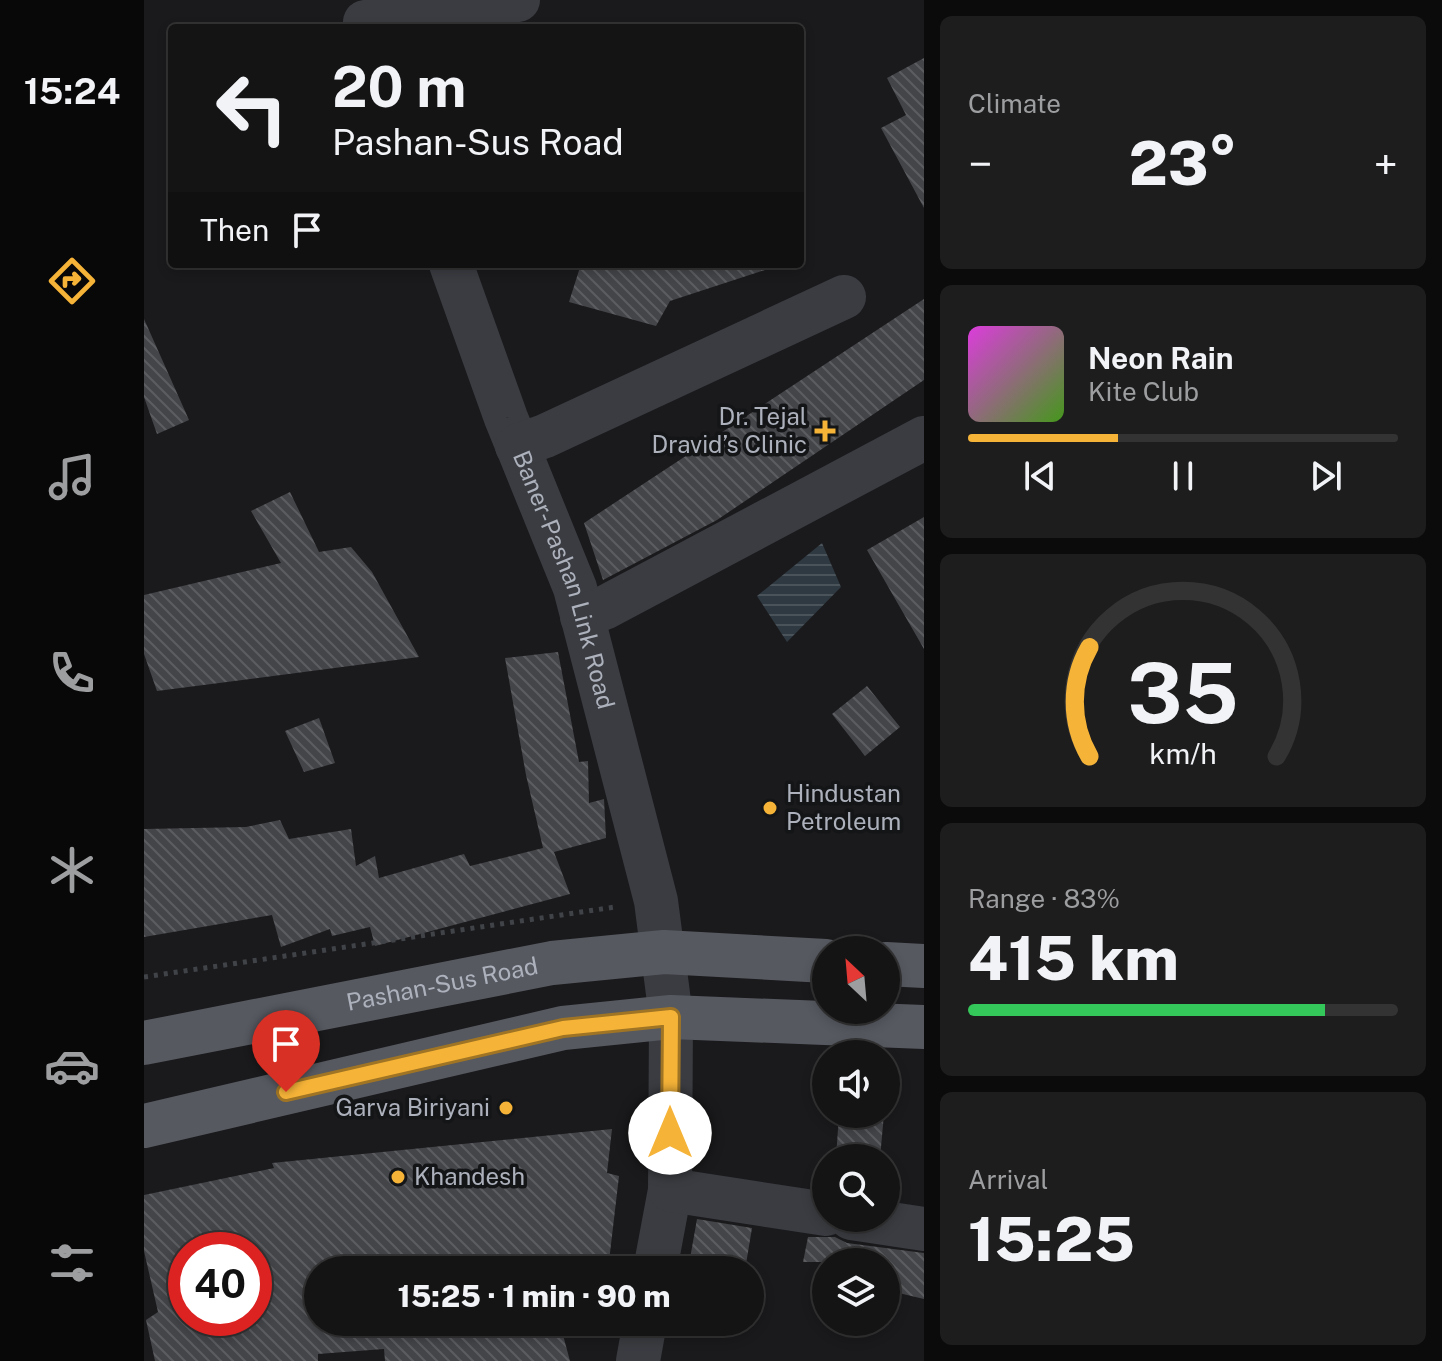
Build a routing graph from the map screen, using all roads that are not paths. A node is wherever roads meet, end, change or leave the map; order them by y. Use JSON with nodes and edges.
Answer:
{"nodes":[{"id":1,"x":518,"y":0,"type":"edge"},
{"id":2,"x":363,"y":17,"type":"edge"},
{"id":3,"x":453,"y":268,"type":"edge"},
{"id":4,"x":844,"y":297,"type":"dead end"},
{"id":5,"x":924,"y":438,"type":"edge"},
{"id":6,"x":531,"y":441,"type":"junction"},
{"id":7,"x":593,"y":612,"type":"junction"},
{"id":8,"x":664,"y":952,"type":"junction"},
{"id":9,"x":812,"y":960,"type":"edge"},
{"id":10,"x":900,"y":965,"type":"edge"},
{"id":11,"x":924,"y":966,"type":"edge"},
{"id":12,"x":671,"y":1017,"type":"junction"},
{"id":13,"x":924,"y":1027,"type":"edge"},
{"id":14,"x":144,"y":1043,"type":"edge"},
{"id":15,"x":144,"y":1126,"type":"edge"},
{"id":16,"x":670,"y":1190,"type":"junction"},
{"id":17,"x":812,"y":1212,"type":"edge"},
{"id":18,"x":900,"y":1225,"type":"edge"},
{"id":19,"x":924,"y":1229,"type":"edge"},
{"id":20,"x":658,"y":1256,"type":"edge"},
{"id":21,"x":642,"y":1336,"type":"edge"},
{"id":22,"x":638,"y":1361,"type":"edge"}],
"edges":[{"from":1,"to":2,"type":"street"},
{"from":3,"to":6,"type":"street","name":"Baner-Pashan Link Road"},
{"from":4,"to":6,"type":"street"},
{"from":5,"to":7,"type":"street"},
{"from":6,"to":7,"type":"street","name":"Baner-Pashan Link Road"},
{"from":7,"to":8,"type":"street","name":"Baner-Pashan Link Road"},
{"from":8,"to":9,"type":"main road"},
{"from":8,"to":12,"type":"street","name":"Baner-Pashan Link Road"},
{"from":8,"to":14,"type":"main road","name":"Pashan-Sus Road"},
{"from":10,"to":11,"type":"main road"},
{"from":12,"to":13,"type":"main road"},
{"from":12,"to":15,"type":"main road"},
{"from":12,"to":16,"type":"street","name":"Baner-Pashan Link Road"},
{"from":16,"to":17,"type":"street"},
{"from":16,"to":20,"type":"street","name":"Baner-Pashan Link Road"},
{"from":18,"to":19,"type":"street"},
{"from":21,"to":22,"type":"street"}]}
